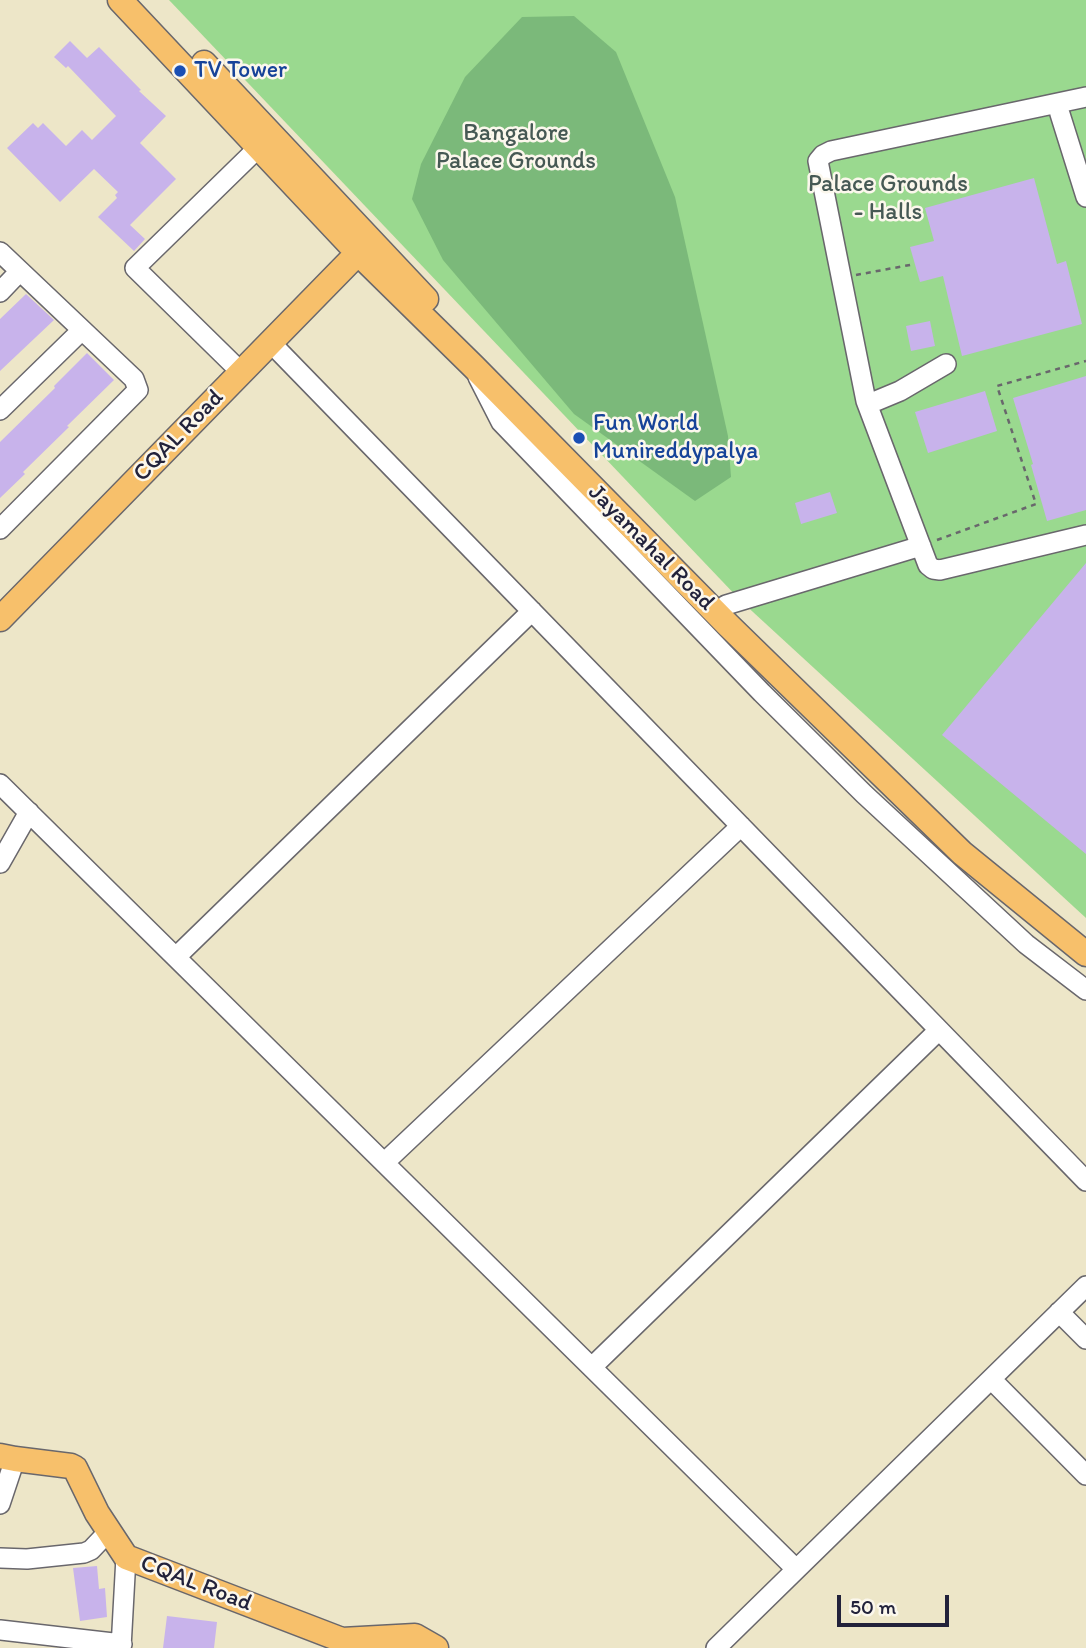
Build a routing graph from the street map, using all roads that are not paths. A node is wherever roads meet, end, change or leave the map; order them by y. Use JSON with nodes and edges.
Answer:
{"nodes":[{"id":1,"x":120,"y":0,"type":"edge"},
{"id":2,"x":142,"y":0,"type":"edge"},
{"id":3,"x":1086,"y":97,"type":"edge"},
{"id":4,"x":1086,"y":108,"type":"edge"},
{"id":5,"x":1060,"y":114,"type":"junction"},
{"id":6,"x":259,"y":148,"type":"junction"},
{"id":7,"x":1086,"y":197,"type":"edge"},
{"id":8,"x":838,"y":231,"type":"junction"},
{"id":9,"x":365,"y":247,"type":"junction"},
{"id":10,"x":0,"y":253,"type":"edge"},
{"id":11,"x":20,"y":271,"type":"junction"},
{"id":12,"x":0,"y":292,"type":"edge"},
{"id":13,"x":856,"y":323,"type":"junction"},
{"id":14,"x":82,"y":330,"type":"junction"},
{"id":15,"x":270,"y":342,"type":"junction"},
{"id":16,"x":946,"y":364,"type":"dead end"},
{"id":17,"x":241,"y":372,"type":"junction"},
{"id":18,"x":876,"y":401,"type":"junction"},
{"id":19,"x":0,"y":410,"type":"edge"},
{"id":20,"x":876,"y":426,"type":"junction"},
{"id":21,"x":0,"y":529,"type":"edge"},
{"id":22,"x":1086,"y":535,"type":"edge"},
{"id":23,"x":921,"y":546,"type":"junction"},
{"id":24,"x":684,"y":585,"type":"junction"},
{"id":25,"x":532,"y":611,"type":"junction"},
{"id":26,"x":730,"y":616,"type":"junction"},
{"id":27,"x":0,"y":619,"type":"edge"},
{"id":28,"x":0,"y":784,"type":"edge"},
{"id":29,"x":29,"y":811,"type":"junction"},
{"id":30,"x":741,"y":826,"type":"junction"},
{"id":31,"x":0,"y":863,"type":"edge"},
{"id":32,"x":1086,"y":941,"type":"edge"},
{"id":33,"x":1086,"y":954,"type":"edge"},
{"id":34,"x":176,"y":957,"type":"junction"},
{"id":35,"x":1086,"y":990,"type":"edge"},
{"id":36,"x":939,"y":1030,"type":"junction"},
{"id":37,"x":385,"y":1162,"type":"junction"},
{"id":38,"x":1086,"y":1181,"type":"edge"},
{"id":39,"x":1086,"y":1286,"type":"edge"},
{"id":40,"x":1059,"y":1312,"type":"junction"},
{"id":41,"x":1086,"y":1339,"type":"edge"},
{"id":42,"x":592,"y":1367,"type":"junction"},
{"id":43,"x":991,"y":1379,"type":"junction"},
{"id":44,"x":8,"y":1458,"type":"edge"},
{"id":45,"x":1086,"y":1475,"type":"edge"},
{"id":46,"x":0,"y":1504,"type":"edge"},
{"id":47,"x":109,"y":1531,"type":"junction"},
{"id":48,"x":126,"y":1557,"type":"junction"},
{"id":49,"x":0,"y":1558,"type":"edge"},
{"id":50,"x":796,"y":1569,"type":"junction"},
{"id":51,"x":0,"y":1630,"type":"edge"},
{"id":52,"x":121,"y":1646,"type":"edge"},
{"id":53,"x":436,"y":1648,"type":"edge"},
{"id":54,"x":716,"y":1648,"type":"edge"}],
"edges":[{"from":1,"to":6,"type":"main road","name":"Jayamahal Road"},
{"from":2,"to":9,"type":"main road","name":"Jayamahal Road"},
{"from":3,"to":8,"type":"street"},
{"from":4,"to":5,"type":"street"},
{"from":5,"to":7,"type":"street"},
{"from":5,"to":8,"type":"street"},
{"from":6,"to":9,"type":"main road","name":"Jayamahal Road"},
{"from":6,"to":17,"type":"street"},
{"from":8,"to":13,"type":"street"},
{"from":8,"to":13,"type":"street"},
{"from":9,"to":15,"type":"main road","name":"CQAL Road"},
{"from":9,"to":24,"type":"main road","name":"Jayamahal Road"},
{"from":9,"to":24,"type":"main road","name":"Jayamahal Road"},
{"from":10,"to":11,"type":"street"},
{"from":11,"to":12,"type":"street"},
{"from":11,"to":14,"type":"street"},
{"from":13,"to":18,"type":"street"},
{"from":13,"to":20,"type":"street"},
{"from":14,"to":19,"type":"street"},
{"from":14,"to":21,"type":"street"},
{"from":15,"to":17,"type":"main road","name":"CQAL Road"},
{"from":15,"to":25,"type":"street"},
{"from":16,"to":18,"type":"street"},
{"from":17,"to":27,"type":"main road","name":"CQAL Road"},
{"from":18,"to":20,"type":"street"},
{"from":20,"to":23,"type":"street"},
{"from":22,"to":23,"type":"street"},
{"from":23,"to":26,"type":"street"},
{"from":24,"to":26,"type":"main road","name":"Jayamahal Road"},
{"from":24,"to":35,"type":"street"},
{"from":25,"to":30,"type":"street"},
{"from":25,"to":34,"type":"street"},
{"from":26,"to":32,"type":"main road","name":"Jayamahal Road"},
{"from":26,"to":33,"type":"main road","name":"Jayamahal Road"},
{"from":28,"to":29,"type":"street"},
{"from":29,"to":31,"type":"street"},
{"from":29,"to":34,"type":"street"},
{"from":30,"to":36,"type":"street"},
{"from":30,"to":37,"type":"street"},
{"from":34,"to":37,"type":"street"},
{"from":36,"to":38,"type":"street"},
{"from":36,"to":42,"type":"street"},
{"from":37,"to":42,"type":"street"},
{"from":39,"to":40,"type":"street"},
{"from":40,"to":41,"type":"street"},
{"from":40,"to":43,"type":"street"},
{"from":42,"to":50,"type":"street"},
{"from":43,"to":45,"type":"street"},
{"from":43,"to":50,"type":"street"},
{"from":44,"to":46,"type":"street"},
{"from":44,"to":47,"type":"main road","name":"CQAL Road"},
{"from":47,"to":48,"type":"main road","name":"CQAL Road"},
{"from":47,"to":49,"type":"street"},
{"from":48,"to":52,"type":"street"},
{"from":48,"to":53,"type":"main road","name":"CQAL Road"},
{"from":50,"to":54,"type":"street"},
{"from":51,"to":52,"type":"street"}]}
